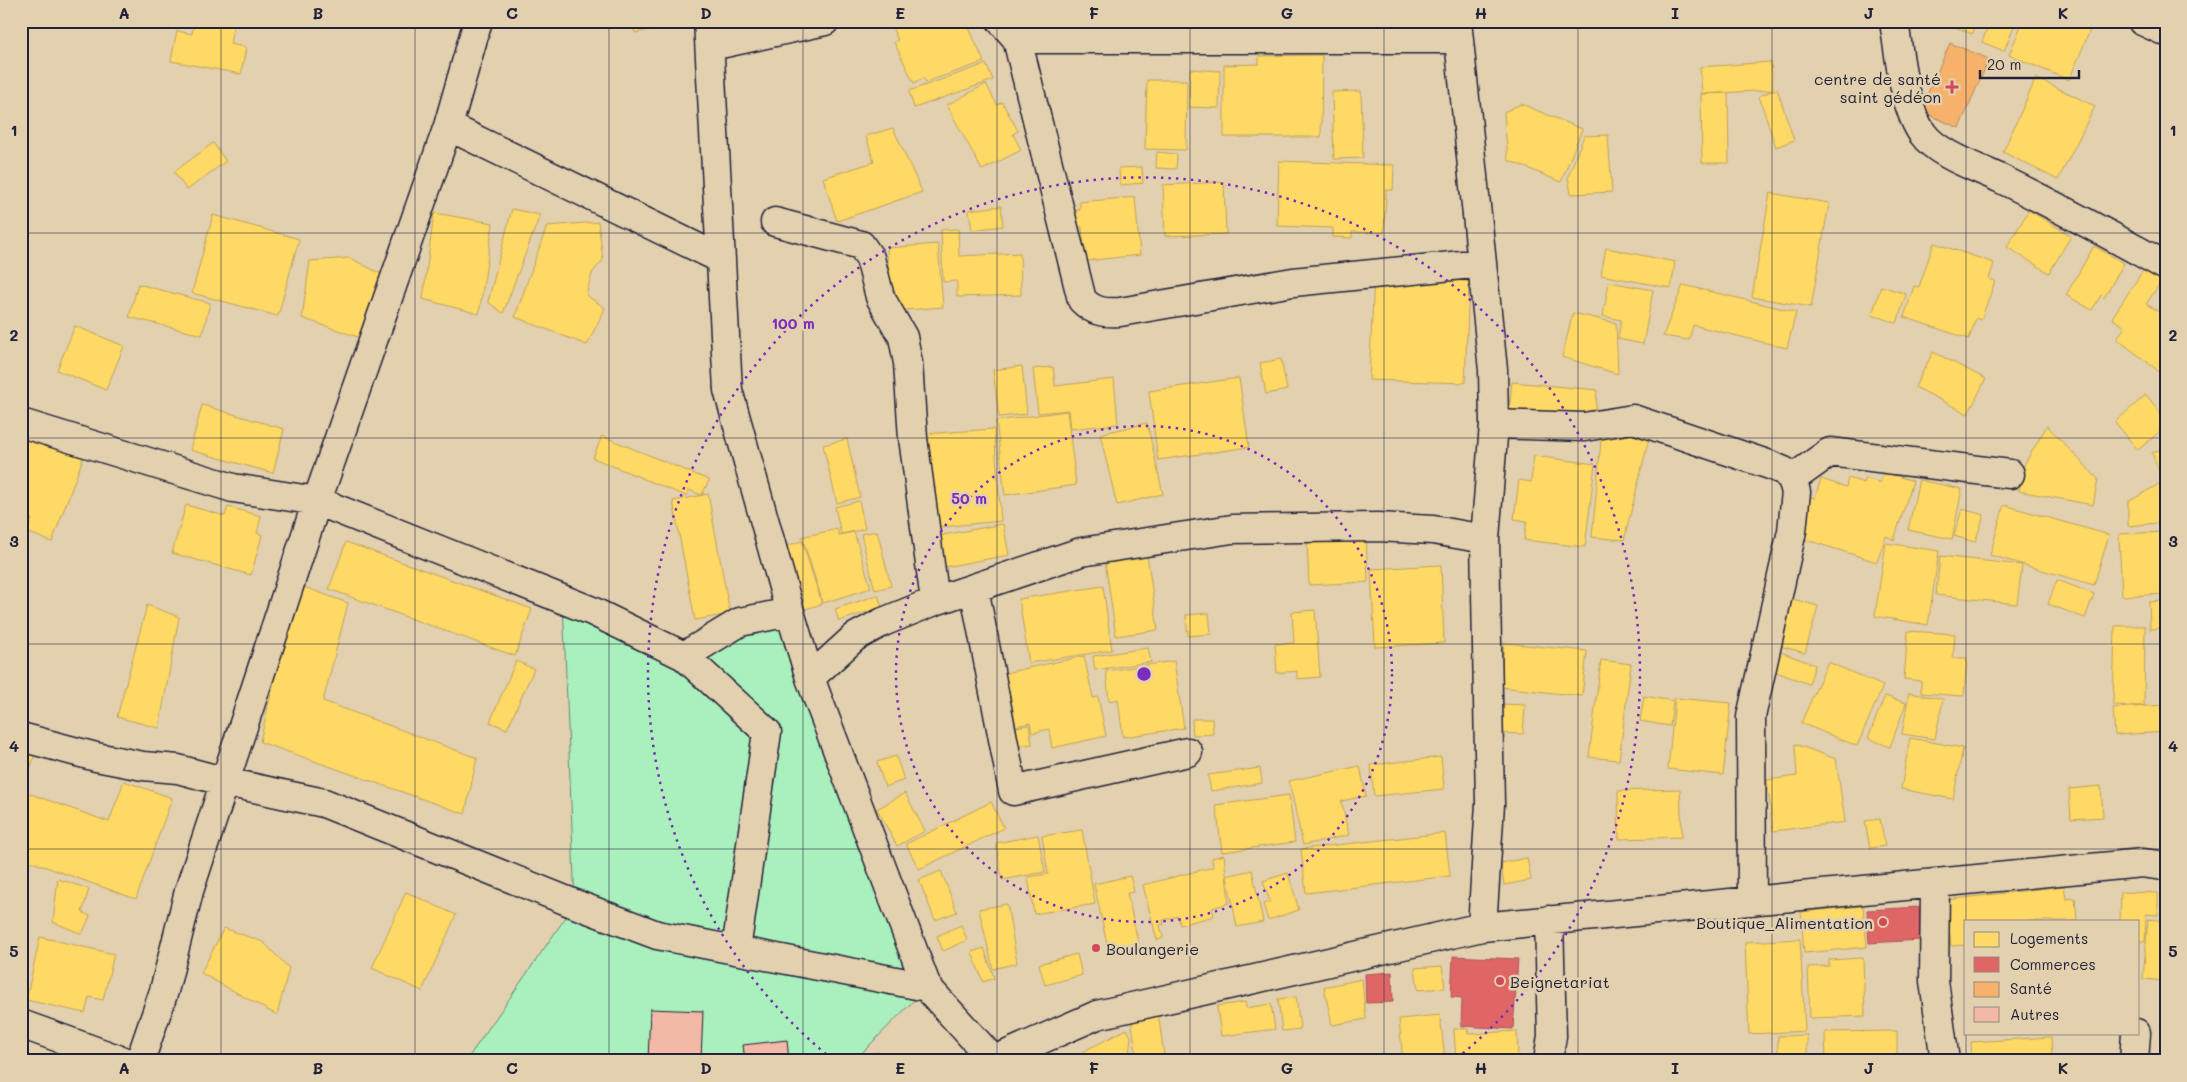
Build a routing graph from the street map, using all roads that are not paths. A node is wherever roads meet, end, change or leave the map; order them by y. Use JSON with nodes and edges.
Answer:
{"nodes":[{"id":1,"x":478,"y":21,"type":"edge"},
{"id":2,"x":825,"y":21,"type":"edge"},
{"id":3,"x":1894,"y":21,"type":"edge"},
{"id":4,"x":2142,"y":21,"type":"edge"},
{"id":5,"x":1009,"y":30,"type":"edge"},
{"id":6,"x":1458,"y":30,"type":"edge"},
{"id":7,"x":2166,"y":32,"type":"edge"},
{"id":8,"x":709,"y":34,"type":"edge"},
{"id":9,"x":448,"y":126,"type":"junction"},
{"id":10,"x":775,"y":222,"type":"dead end"},
{"id":11,"x":721,"y":259,"type":"junction"},
{"id":12,"x":1482,"y":263,"type":"junction"},
{"id":13,"x":2166,"y":266,"type":"edge"},
{"id":14,"x":21,"y":423,"type":"edge"},
{"id":15,"x":1494,"y":424,"type":"junction"},
{"id":16,"x":2010,"y":474,"type":"dead end"},
{"id":17,"x":1792,"y":479,"type":"junction"},
{"id":18,"x":316,"y":501,"type":"junction"},
{"id":19,"x":1485,"y":539,"type":"junction"},
{"id":20,"x":974,"y":588,"type":"junction"},
{"id":21,"x":934,"y":601,"type":"junction"},
{"id":22,"x":790,"y":612,"type":"junction"},
{"id":23,"x":684,"y":656,"type":"junction"},
{"id":24,"x":810,"y":678,"type":"junction"},
{"id":25,"x":21,"y":737,"type":"edge"},
{"id":26,"x":1188,"y":752,"type":"dead end"},
{"id":27,"x":226,"y":782,"type":"junction"},
{"id":28,"x":2166,"y":866,"type":"edge"},
{"id":29,"x":1935,"y":883,"type":"junction"},
{"id":30,"x":1752,"y":901,"type":"junction"},
{"id":31,"x":1549,"y":920,"type":"junction"},
{"id":32,"x":1482,"y":927,"type":"junction"},
{"id":33,"x":736,"y":950,"type":"junction"},
{"id":34,"x":927,"y":987,"type":"junction"},
{"id":35,"x":21,"y":1024,"type":"edge"},
{"id":36,"x":2136,"y":1034,"type":"edge"},
{"id":37,"x":993,"y":1060,"type":"edge"},
{"id":38,"x":123,"y":1061,"type":"edge"},
{"id":39,"x":140,"y":1061,"type":"edge"},
{"id":40,"x":1548,"y":1061,"type":"edge"},
{"id":41,"x":1945,"y":1061,"type":"edge"},
{"id":42,"x":2134,"y":1061,"type":"edge"}],
"edges":[{"from":1,"to":9,"type":"street"},
{"from":2,"to":8,"type":"street"},
{"from":3,"to":13,"type":"street"},
{"from":4,"to":7,"type":"street"},
{"from":5,"to":6,"type":"street"},
{"from":5,"to":12,"type":"street"},
{"from":6,"to":12,"type":"street"},
{"from":8,"to":11,"type":"street"},
{"from":9,"to":11,"type":"street"},
{"from":9,"to":18,"type":"street"},
{"from":10,"to":21,"type":"street"},
{"from":11,"to":22,"type":"street"},
{"from":12,"to":15,"type":"street"},
{"from":14,"to":18,"type":"street"},
{"from":15,"to":17,"type":"street"},
{"from":15,"to":19,"type":"street"},
{"from":16,"to":17,"type":"street"},
{"from":17,"to":30,"type":"street"},
{"from":18,"to":23,"type":"street"},
{"from":18,"to":27,"type":"street"},
{"from":19,"to":20,"type":"street"},
{"from":19,"to":32,"type":"street"},
{"from":20,"to":21,"type":"street"},
{"from":20,"to":26,"type":"street"},
{"from":21,"to":24,"type":"street"},
{"from":22,"to":23,"type":"street"},
{"from":22,"to":24,"type":"street"},
{"from":23,"to":33,"type":"street"},
{"from":24,"to":34,"type":"street"},
{"from":25,"to":27,"type":"street"},
{"from":27,"to":33,"type":"street"},
{"from":27,"to":39,"type":"street"},
{"from":28,"to":29,"type":"street"},
{"from":29,"to":30,"type":"street"},
{"from":29,"to":41,"type":"street"},
{"from":30,"to":31,"type":"street"},
{"from":31,"to":32,"type":"street"},
{"from":31,"to":40,"type":"street"},
{"from":32,"to":37,"type":"street"},
{"from":33,"to":34,"type":"street"},
{"from":34,"to":37,"type":"street"},
{"from":35,"to":38,"type":"street"},
{"from":36,"to":42,"type":"street"}]}
